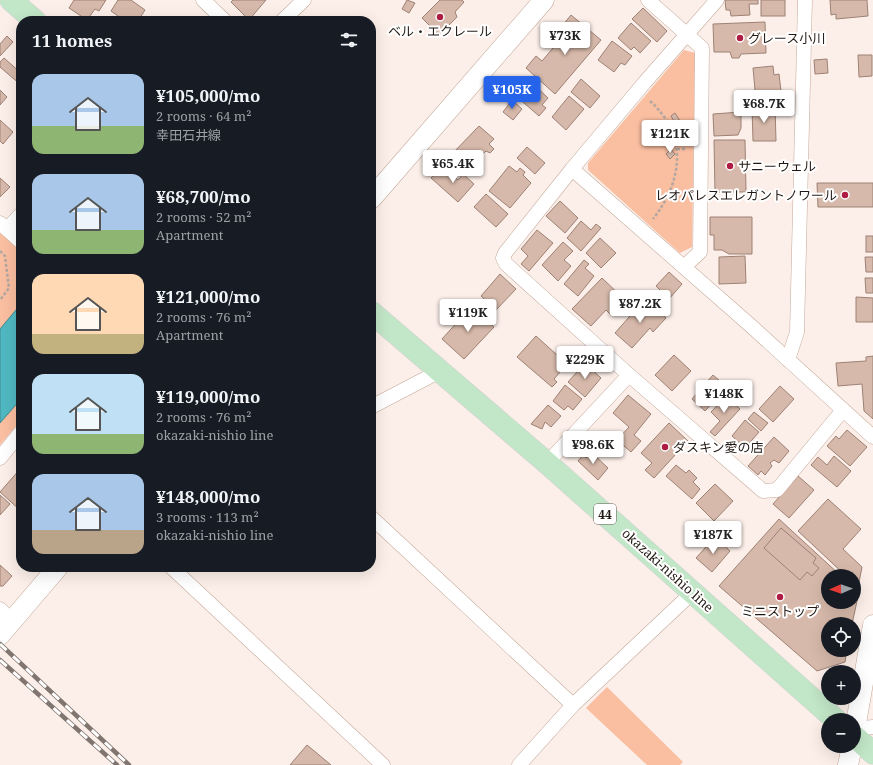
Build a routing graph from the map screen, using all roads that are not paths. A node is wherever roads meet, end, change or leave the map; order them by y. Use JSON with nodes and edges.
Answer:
{"nodes":[{"id":1,"x":11,"y":0,"type":"edge"},
{"id":2,"x":203,"y":0,"type":"edge"},
{"id":3,"x":304,"y":0,"type":"edge"},
{"id":4,"x":544,"y":0,"type":"edge"},
{"id":5,"x":648,"y":0,"type":"edge"},
{"id":6,"x":717,"y":0,"type":"edge"},
{"id":7,"x":804,"y":0,"type":"edge"},
{"id":8,"x":29,"y":16,"type":"edge"},
{"id":9,"x":220,"y":16,"type":"edge"},
{"id":10,"x":287,"y":16,"type":"edge"},
{"id":11,"x":688,"y":34,"type":"junction"},
{"id":12,"x":572,"y":169,"type":"junction"},
{"id":13,"x":376,"y":193,"type":"edge"},
{"id":14,"x":16,"y":217,"type":"edge"},
{"id":15,"x":3,"y":226,"type":"edge"},
{"id":16,"x":16,"y":238,"type":"edge"},
{"id":17,"x":684,"y":266,"type":"junction"},
{"id":18,"x":376,"y":316,"type":"edge"},
{"id":19,"x":788,"y":360,"type":"junction"},
{"id":20,"x":440,"y":371,"type":"junction"},
{"id":21,"x":629,"y":375,"type":"junction"},
{"id":22,"x":376,"y":404,"type":"edge"},
{"id":23,"x":843,"y":410,"type":"junction"},
{"id":24,"x":873,"y":437,"type":"edge"},
{"id":25,"x":16,"y":438,"type":"edge"},
{"id":26,"x":0,"y":458,"type":"edge"},
{"id":27,"x":547,"y":463,"type":"junction"},
{"id":28,"x":376,"y":522,"type":"edge"},
{"id":29,"x":53,"y":572,"type":"edge"},
{"id":30,"x":176,"y":572,"type":"edge"},
{"id":31,"x":693,"y":592,"type":"junction"},
{"id":32,"x":4,"y":622,"type":"edge"},
{"id":33,"x":873,"y":625,"type":"edge"},
{"id":34,"x":573,"y":706,"type":"junction"},
{"id":35,"x":828,"y":713,"type":"edge"},
{"id":36,"x":861,"y":713,"type":"edge"},
{"id":37,"x":861,"y":739,"type":"edge"},
{"id":38,"x":852,"y":753,"type":"edge"},
{"id":39,"x":873,"y":753,"type":"edge"},
{"id":40,"x":383,"y":765,"type":"edge"},
{"id":41,"x":519,"y":765,"type":"edge"},
{"id":42,"x":848,"y":765,"type":"edge"}],
"edges":[{"from":1,"to":8,"type":"main road"},
{"from":2,"to":9,"type":"street"},
{"from":3,"to":10,"type":"street"},
{"from":4,"to":13,"type":"main road"},
{"from":5,"to":11,"type":"street"},
{"from":6,"to":11,"type":"street"},
{"from":7,"to":19,"type":"street"},
{"from":11,"to":12,"type":"street"},
{"from":11,"to":17,"type":"street"},
{"from":12,"to":17,"type":"street"},
{"from":12,"to":21,"type":"street"},
{"from":14,"to":15,"type":"street"},
{"from":15,"to":16,"type":"street"},
{"from":17,"to":19,"type":"street"},
{"from":18,"to":20,"type":"main road","name":"okazaki-nishio line","number":"44"},
{"from":19,"to":23,"type":"street"},
{"from":20,"to":22,"type":"street"},
{"from":20,"to":27,"type":"main road","name":"okazaki-nishio line","number":"44"},
{"from":21,"to":23,"type":"street"},
{"from":21,"to":27,"type":"street"},
{"from":23,"to":24,"type":"street"},
{"from":25,"to":26,"type":"street"},
{"from":27,"to":31,"type":"main road","name":"okazaki-nishio line","number":"44"},
{"from":28,"to":34,"type":"street"},
{"from":29,"to":32,"type":"main road"},
{"from":30,"to":40,"type":"street"},
{"from":31,"to":34,"type":"street"},
{"from":31,"to":35,"type":"main road","name":"okazaki-nishio line","number":"44"},
{"from":33,"to":36,"type":"main road"},
{"from":34,"to":41,"type":"street"},
{"from":37,"to":39,"type":"main road"},
{"from":38,"to":42,"type":"main road"}]}
